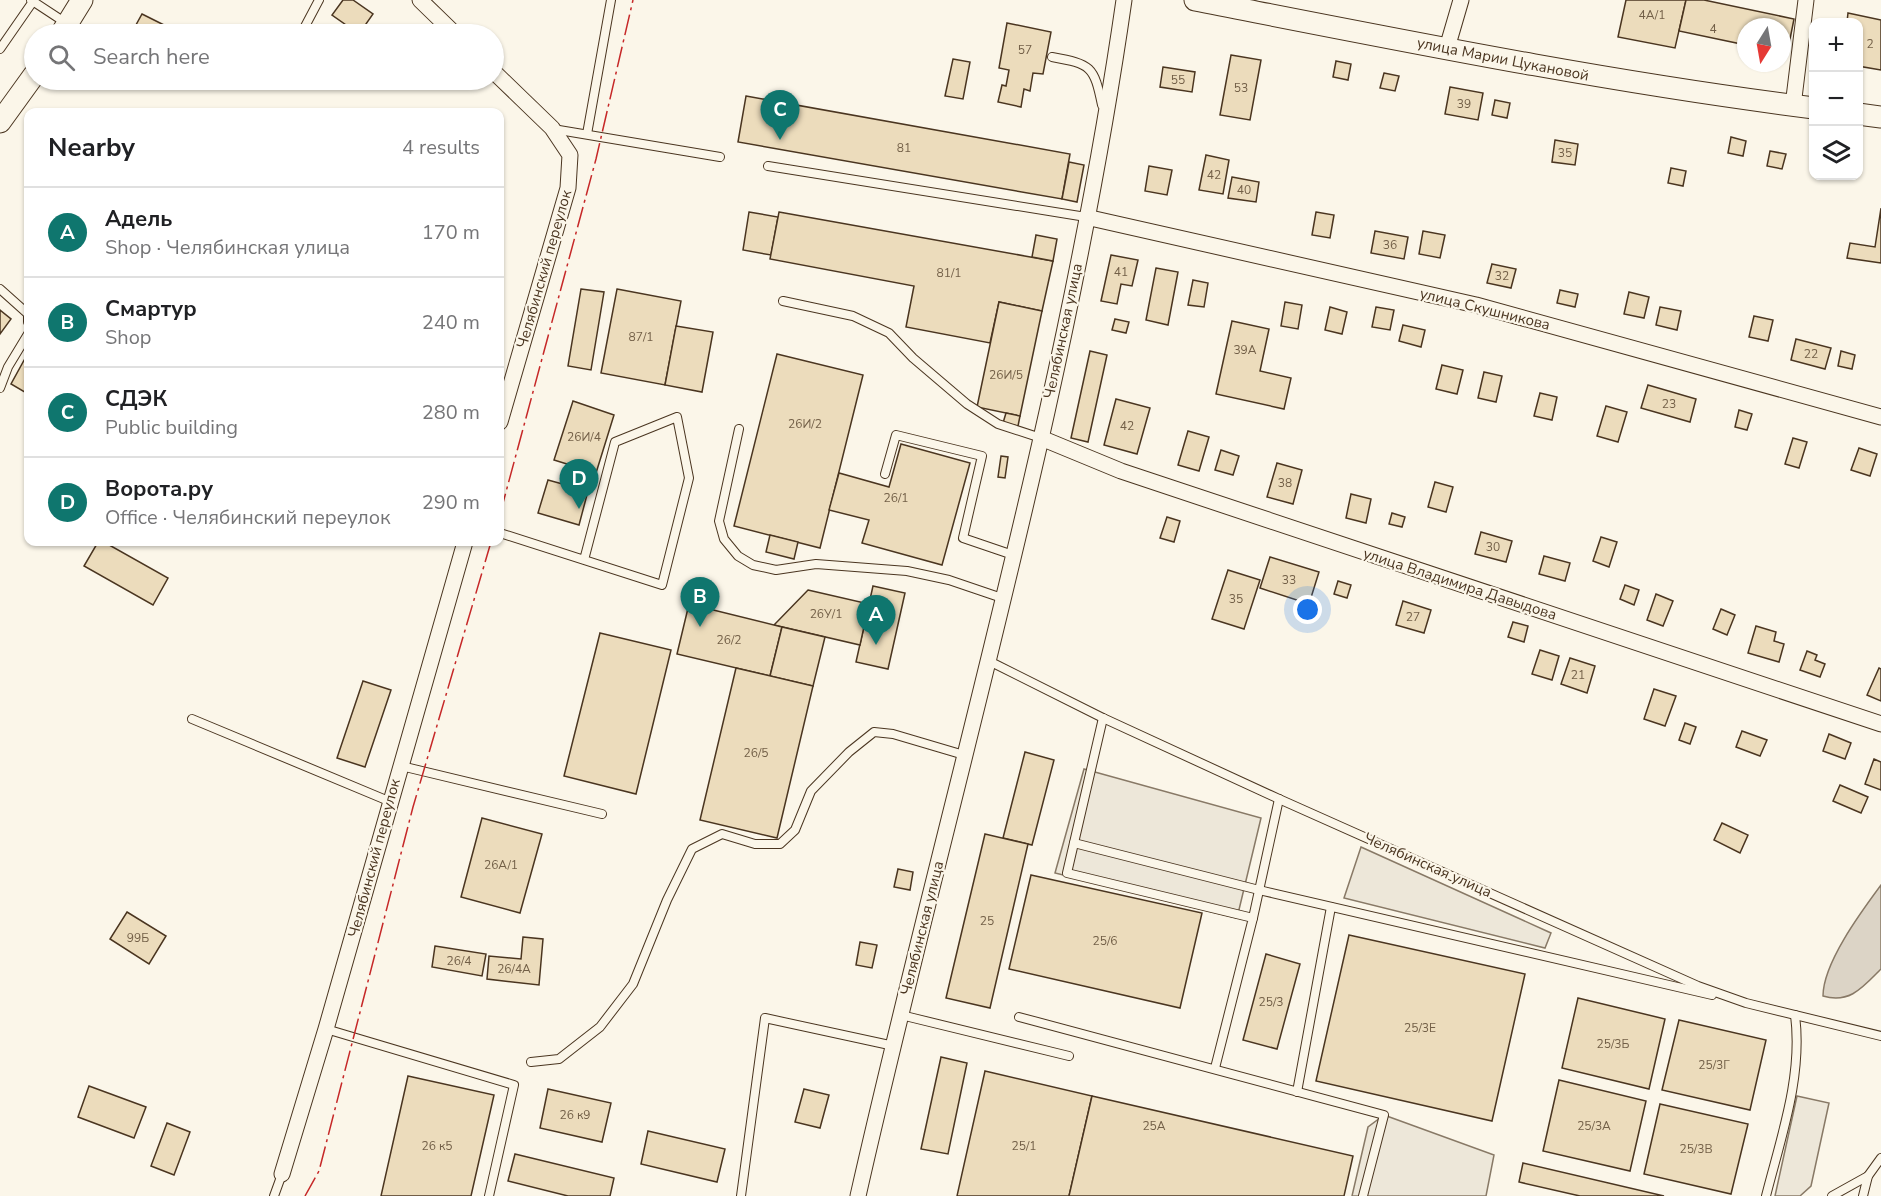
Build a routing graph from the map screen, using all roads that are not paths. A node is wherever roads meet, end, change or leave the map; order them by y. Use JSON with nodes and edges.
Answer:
{"nodes":[{"id":1,"x":82,"y":0,"type":"edge"},
{"id":2,"x":320,"y":0,"type":"edge"},
{"id":3,"x":420,"y":0,"type":"edge"},
{"id":4,"x":611,"y":0,"type":"edge"},
{"id":5,"x":1124,"y":0,"type":"edge"},
{"id":6,"x":1195,"y":0,"type":"edge"},
{"id":7,"x":1461,"y":0,"type":"edge"},
{"id":8,"x":1806,"y":0,"type":"edge"},
{"id":9,"x":33,"y":1,"type":"edge"},
{"id":10,"x":1228,"y":3,"type":"edge"},
{"id":11,"x":58,"y":24,"type":"edge"},
{"id":12,"x":67,"y":24,"type":"edge"},
{"id":13,"x":307,"y":24,"type":"edge"},
{"id":14,"x":445,"y":24,"type":"edge"},
{"id":15,"x":1446,"y":48,"type":"junction"},
{"id":16,"x":0,"y":49,"type":"edge"},
{"id":17,"x":1052,"y":57,"type":"dead end"},
{"id":18,"x":504,"y":82,"type":"edge"},
{"id":19,"x":24,"y":89,"type":"edge"},
{"id":20,"x":1803,"y":107,"type":"edge"},
{"id":21,"x":1104,"y":115,"type":"junction"},
{"id":22,"x":1863,"y":115,"type":"edge"},
{"id":23,"x":1881,"y":117,"type":"edge"},
{"id":24,"x":0,"y":122,"type":"edge"},
{"id":25,"x":552,"y":128,"type":"junction"},
{"id":26,"x":587,"y":134,"type":"junction"},
{"id":27,"x":720,"y":157,"type":"dead end"},
{"id":28,"x":768,"y":166,"type":"dead end"},
{"id":29,"x":1086,"y":217,"type":"junction"},
{"id":30,"x":0,"y":289,"type":"edge"},
{"id":31,"x":783,"y":301,"type":"dead end"},
{"id":32,"x":24,"y":310,"type":"edge"},
{"id":33,"x":24,"y":341,"type":"edge"},
{"id":34,"x":0,"y":388,"type":"edge"},
{"id":35,"x":504,"y":408,"type":"edge"},
{"id":36,"x":1881,"y":417,"type":"edge"},
{"id":37,"x":739,"y":429,"type":"dead end"},
{"id":38,"x":1041,"y":438,"type":"junction"},
{"id":39,"x":885,"y":474,"type":"dead end"},
{"id":40,"x":504,"y":534,"type":"edge"},
{"id":41,"x":461,"y":546,"type":"edge"},
{"id":42,"x":1013,"y":555,"type":"junction"},
{"id":43,"x":584,"y":560,"type":"junction"},
{"id":44,"x":1002,"y":598,"type":"junction"},
{"id":45,"x":987,"y":660,"type":"junction"},
{"id":46,"x":1103,"y":718,"type":"junction"},
{"id":47,"x":192,"y":720,"type":"dead end"},
{"id":48,"x":1881,"y":724,"type":"edge"},
{"id":49,"x":964,"y":755,"type":"junction"},
{"id":50,"x":399,"y":765,"type":"junction"},
{"id":51,"x":1279,"y":799,"type":"junction"},
{"id":52,"x":391,"y":802,"type":"junction"},
{"id":53,"x":602,"y":814,"type":"dead end"},
{"id":54,"x":1074,"y":843,"type":"junction"},
{"id":55,"x":1259,"y":890,"type":"junction"},
{"id":56,"x":1331,"y":907,"type":"junction"},
{"id":57,"x":1253,"y":918,"type":"junction"},
{"id":58,"x":1746,"y":1003,"type":"junction"},
{"id":59,"x":902,"y":1015,"type":"junction"},
{"id":60,"x":1795,"y":1015,"type":"junction"},
{"id":61,"x":1019,"y":1017,"type":"dead end"},
{"id":62,"x":326,"y":1029,"type":"junction"},
{"id":63,"x":1881,"y":1036,"type":"edge"},
{"id":64,"x":894,"y":1046,"type":"junction"},
{"id":65,"x":1069,"y":1056,"type":"dead end"},
{"id":66,"x":531,"y":1062,"type":"dead end"},
{"id":67,"x":1215,"y":1068,"type":"junction"},
{"id":68,"x":1297,"y":1092,"type":"junction"},
{"id":69,"x":1881,"y":1158,"type":"edge"},
{"id":70,"x":282,"y":1174,"type":"joint"},
{"id":71,"x":1868,"y":1176,"type":"junction"},
{"id":72,"x":274,"y":1196,"type":"edge"},
{"id":73,"x":489,"y":1196,"type":"edge"},
{"id":74,"x":741,"y":1196,"type":"edge"},
{"id":75,"x":858,"y":1196,"type":"edge"},
{"id":76,"x":1363,"y":1196,"type":"edge"},
{"id":77,"x":1766,"y":1196,"type":"edge"},
{"id":78,"x":1832,"y":1196,"type":"edge"},
{"id":79,"x":1863,"y":1196,"type":"edge"}],
"edges":[{"from":1,"to":12,"type":"street"},
{"from":2,"to":13,"type":"lane"},
{"from":3,"to":14,"type":"street"},
{"from":4,"to":26,"type":"lane"},
{"from":5,"to":21,"type":"street","name":"Челябинская улица"},
{"from":6,"to":10,"type":"street","name":"улица Марии Цукановой"},
{"from":7,"to":15,"type":"street"},
{"from":8,"to":20,"type":"street"},
{"from":9,"to":11,"type":"lane"},
{"from":9,"to":16,"type":"lane"},
{"from":10,"to":15,"type":"street","name":"улица Марии Цукановой"},
{"from":15,"to":20,"type":"street","name":"улица Марии Цукановой"},
{"from":17,"to":21,"type":"lane"},
{"from":18,"to":25,"type":"street","name":"Челябинский переулок"},
{"from":19,"to":24,"type":"street"},
{"from":21,"to":29,"type":"street","name":"Челябинская улица"},
{"from":22,"to":23,"type":"street"},
{"from":25,"to":26,"type":"lane"},
{"from":25,"to":35,"type":"street","name":"Челябинский переулок"},
{"from":26,"to":27,"type":"lane"},
{"from":28,"to":29,"type":"lane"},
{"from":29,"to":36,"type":"street","name":"улица Скушникова"},
{"from":29,"to":38,"type":"street","name":"Челябинская улица"},
{"from":30,"to":32,"type":"lane"},
{"from":31,"to":38,"type":"lane"},
{"from":33,"to":34,"type":"lane"},
{"from":37,"to":44,"type":"lane"},
{"from":38,"to":42,"type":"street","name":"Челябинская улица"},
{"from":38,"to":48,"type":"street","name":"улица Владимира Давыдова"},
{"from":39,"to":42,"type":"lane"},
{"from":40,"to":43,"type":"lane"},
{"from":41,"to":50,"type":"street","name":"Челябинский переулок"},
{"from":42,"to":44,"type":"street","name":"Челябинская улица"},
{"from":43,"to":43,"type":"lane"},
{"from":44,"to":45,"type":"street","name":"Челябинская улица"},
{"from":45,"to":46,"type":"lane","name":"Челябинская улица"},
{"from":45,"to":49,"type":"street","name":"Челябинская улица"},
{"from":46,"to":51,"type":"lane","name":"Челябинская улица"},
{"from":46,"to":54,"type":"lane"},
{"from":47,"to":52,"type":"lane"},
{"from":49,"to":59,"type":"street","name":"Челябинская улица"},
{"from":49,"to":66,"type":"lane"},
{"from":50,"to":52,"type":"street","name":"Челябинский переулок"},
{"from":50,"to":53,"type":"lane"},
{"from":51,"to":55,"type":"lane"},
{"from":51,"to":58,"type":"lane","name":"Челябинская улица"},
{"from":52,"to":62,"type":"street","name":"Челябинский переулок"},
{"from":54,"to":55,"type":"lane"},
{"from":54,"to":57,"type":"lane"},
{"from":55,"to":56,"type":"lane"},
{"from":55,"to":57,"type":"lane"},
{"from":56,"to":58,"type":"lane"},
{"from":56,"to":68,"type":"lane"},
{"from":57,"to":67,"type":"lane"},
{"from":58,"to":60,"type":"lane","name":"Челябинская улица"},
{"from":59,"to":64,"type":"street","name":"Челябинская улица"},
{"from":59,"to":65,"type":"lane"},
{"from":60,"to":63,"type":"lane","name":"Челябинская улица"},
{"from":60,"to":77,"type":"lane"},
{"from":61,"to":67,"type":"lane"},
{"from":62,"to":70,"type":"street","name":"Челябинский переулок"},
{"from":62,"to":73,"type":"lane"},
{"from":64,"to":74,"type":"lane"},
{"from":64,"to":75,"type":"street","name":"Челябинская улица"},
{"from":67,"to":68,"type":"lane"},
{"from":68,"to":76,"type":"lane"},
{"from":69,"to":71,"type":"lane"},
{"from":70,"to":72,"type":"lane"},
{"from":71,"to":78,"type":"lane"},
{"from":71,"to":79,"type":"lane"}]}
